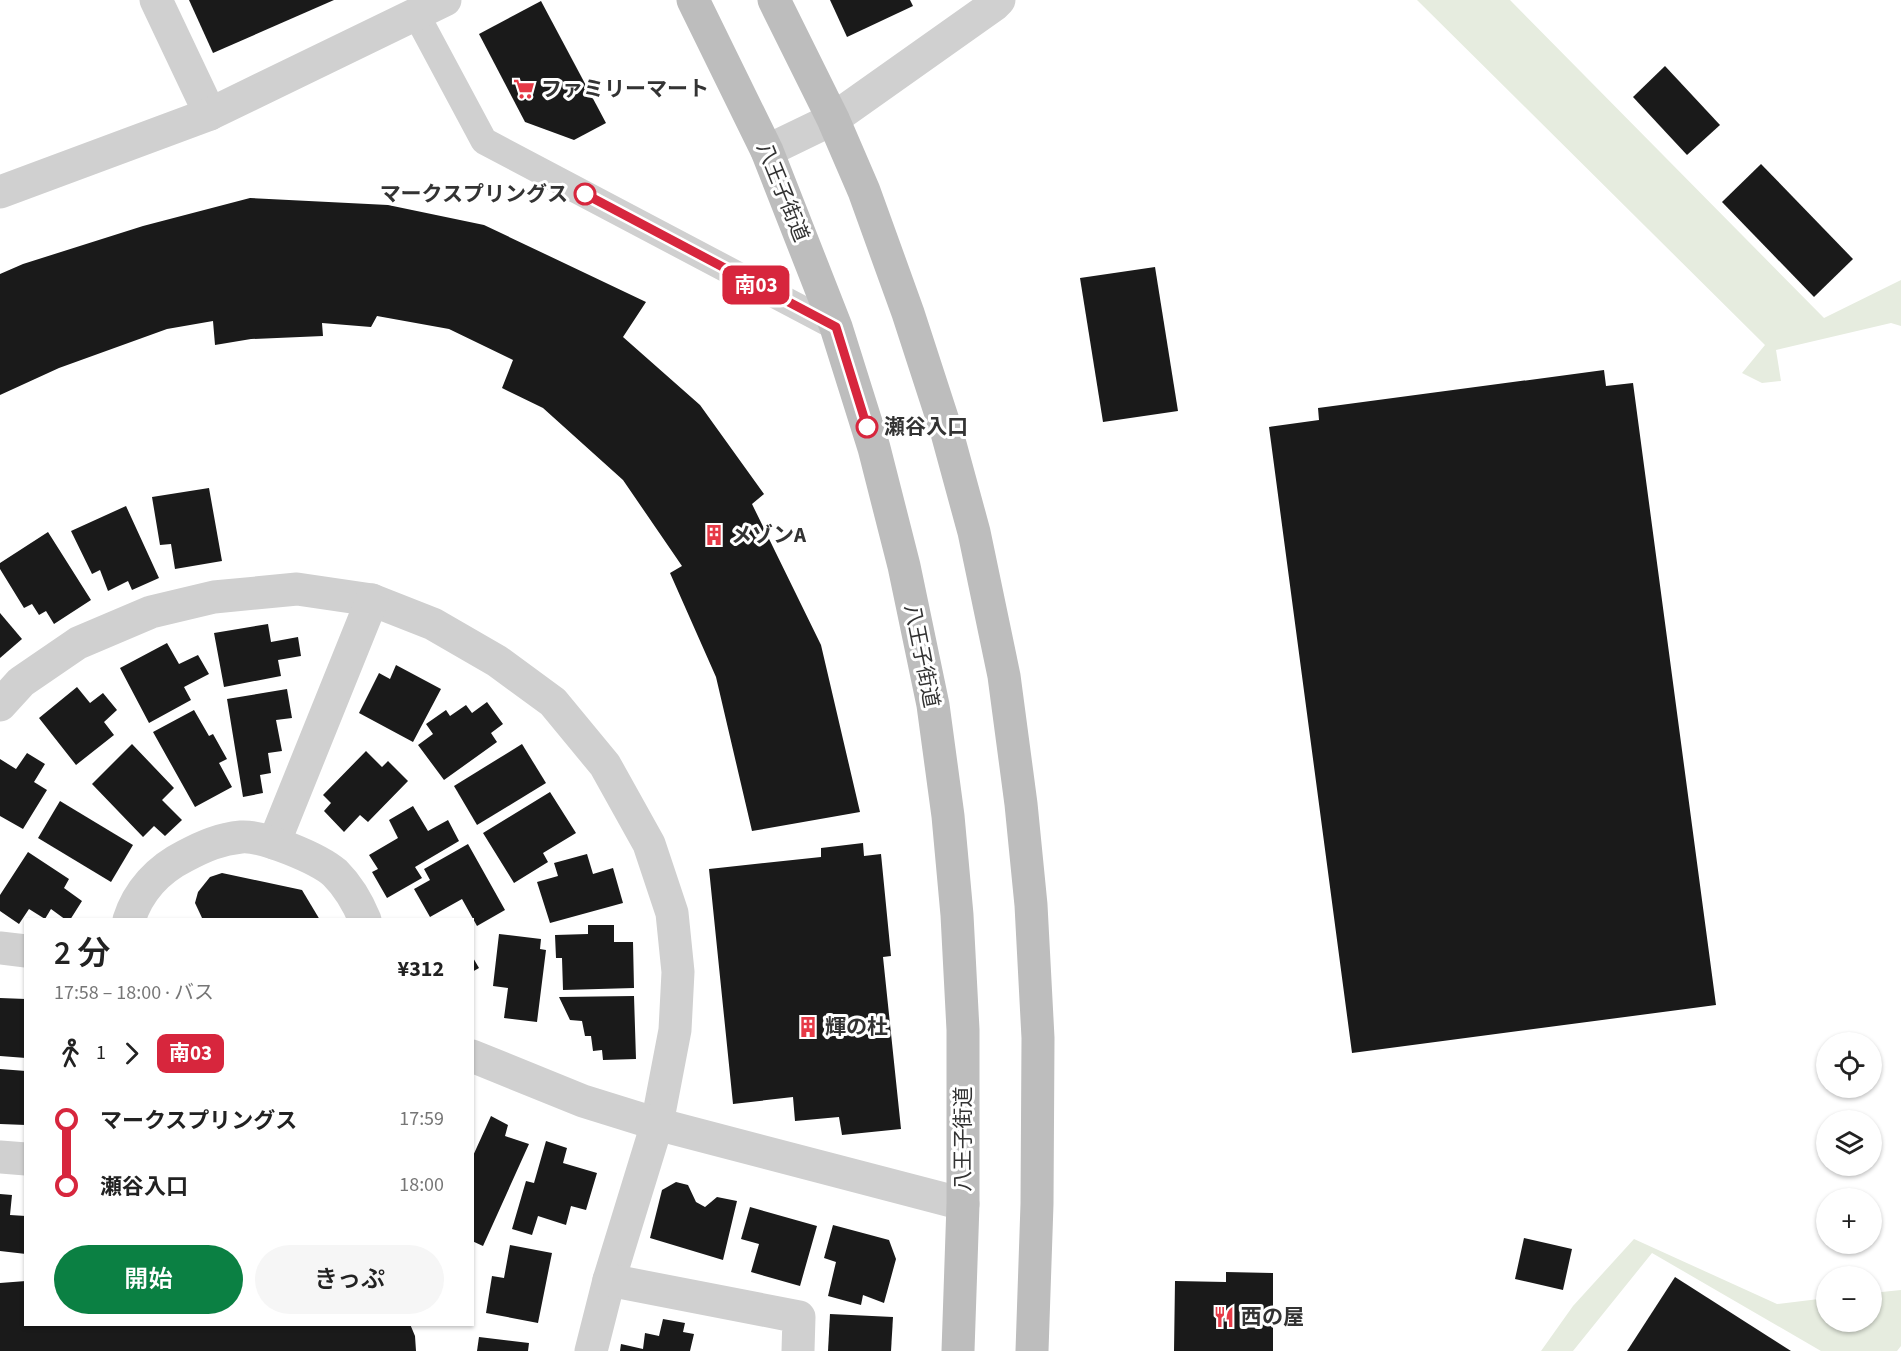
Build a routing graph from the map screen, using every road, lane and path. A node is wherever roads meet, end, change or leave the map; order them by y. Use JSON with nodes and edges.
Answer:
{"nodes":[{"id":1,"x":156,"y":0,"type":"edge"},
{"id":2,"x":693,"y":0,"type":"edge"},
{"id":3,"x":774,"y":0,"type":"edge"},
{"id":4,"x":999,"y":0,"type":"edge"},
{"id":5,"x":430,"y":7,"type":"edge"},
{"id":6,"x":210,"y":114,"type":"junction"},
{"id":7,"x":833,"y":119,"type":"junction"},
{"id":8,"x":767,"y":151,"type":"junction"},
{"id":9,"x":0,"y":192,"type":"edge"},
{"id":10,"x":836,"y":327,"type":"junction"},
{"id":11,"x":372,"y":600,"type":"junction"},
{"id":12,"x":0,"y":705,"type":"edge"},
{"id":13,"x":274,"y":843,"type":"junction"},
{"id":14,"x":130,"y":918,"type":"edge"},
{"id":15,"x":364,"y":918,"type":"edge"},
{"id":16,"x":0,"y":948,"type":"edge"},
{"id":17,"x":24,"y":951,"type":"edge"},
{"id":18,"x":474,"y":1057,"type":"edge"},
{"id":19,"x":657,"y":1124,"type":"junction"},
{"id":20,"x":0,"y":1157,"type":"edge"},
{"id":21,"x":24,"y":1159,"type":"edge"},
{"id":22,"x":963,"y":1204,"type":"junction"},
{"id":23,"x":609,"y":1280,"type":"junction"},
{"id":24,"x":591,"y":1351,"type":"edge"},
{"id":25,"x":798,"y":1351,"type":"edge"},
{"id":26,"x":958,"y":1351,"type":"edge"},
{"id":27,"x":1032,"y":1351,"type":"edge"}],
"edges":[{"from":1,"to":6,"type":"street"},
{"from":2,"to":8,"type":"street","name":"八王子街道"},
{"from":3,"to":7,"type":"street"},
{"from":4,"to":7,"type":"street"},
{"from":5,"to":6,"type":"street"},
{"from":5,"to":10,"type":"lane"},
{"from":6,"to":9,"type":"street"},
{"from":7,"to":8,"type":"street"},
{"from":7,"to":27,"type":"street"},
{"from":8,"to":10,"type":"street","name":"八王子街道"},
{"from":10,"to":22,"type":"street","name":"八王子街道"},
{"from":11,"to":12,"type":"street"},
{"from":11,"to":13,"type":"street"},
{"from":11,"to":19,"type":"street"},
{"from":13,"to":14,"type":"street"},
{"from":13,"to":15,"type":"street"},
{"from":16,"to":17,"type":"street"},
{"from":18,"to":19,"type":"street"},
{"from":19,"to":22,"type":"street"},
{"from":19,"to":23,"type":"street"},
{"from":20,"to":21,"type":"street"},
{"from":22,"to":26,"type":"street","name":"八王子街道"},
{"from":23,"to":24,"type":"street"},
{"from":23,"to":25,"type":"street"}]}
